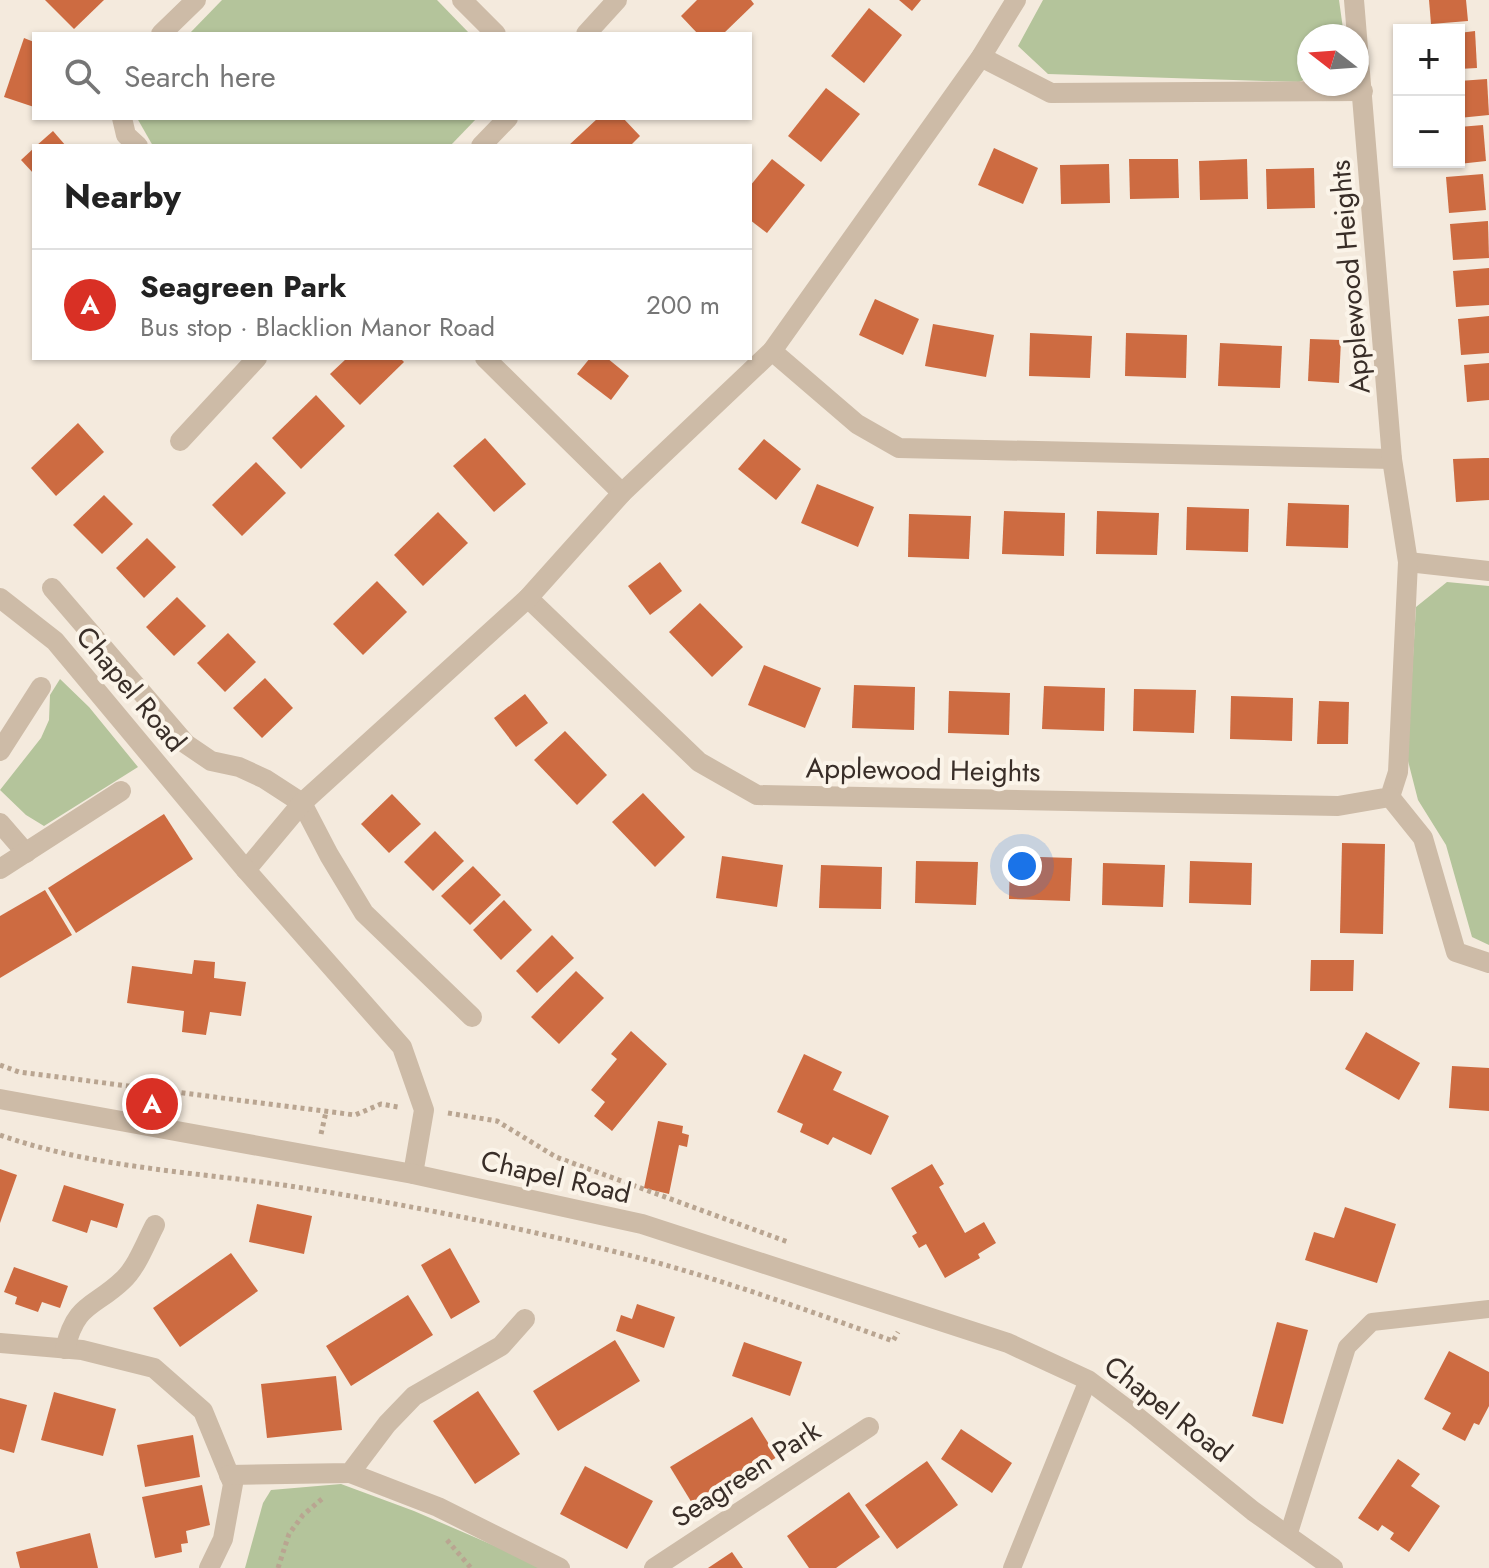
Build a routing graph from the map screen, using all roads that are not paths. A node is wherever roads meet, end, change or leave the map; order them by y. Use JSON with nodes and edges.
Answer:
{"nodes":[{"id":1,"x":196,"y":0,"type":"edge"},
{"id":2,"x":462,"y":0,"type":"edge"},
{"id":3,"x":617,"y":0,"type":"edge"},
{"id":4,"x":1016,"y":0,"type":"edge"},
{"id":5,"x":1354,"y":0,"type":"edge"},
{"id":6,"x":1356,"y":24,"type":"edge"},
{"id":7,"x":163,"y":32,"type":"edge"},
{"id":8,"x":494,"y":32,"type":"edge"},
{"id":9,"x":588,"y":32,"type":"edge"},
{"id":10,"x":981,"y":57,"type":"junction"},
{"id":11,"x":1297,"y":91,"type":"edge"},
{"id":12,"x":1363,"y":96,"type":"edge"},
{"id":13,"x":122,"y":120,"type":"edge"},
{"id":14,"x":506,"y":120,"type":"edge"},
{"id":15,"x":136,"y":144,"type":"edge"},
{"id":16,"x":483,"y":144,"type":"edge"},
{"id":17,"x":772,"y":351,"type":"junction"},
{"id":18,"x":255,"y":360,"type":"edge"},
{"id":19,"x":487,"y":360,"type":"edge"},
{"id":20,"x":180,"y":441,"type":"dead end"},
{"id":21,"x":1392,"y":459,"type":"junction"},
{"id":22,"x":622,"y":493,"type":"junction"},
{"id":23,"x":1408,"y":562,"type":"junction"},
{"id":24,"x":1489,"y":571,"type":"edge"},
{"id":25,"x":52,"y":588,"type":"dead end"},
{"id":26,"x":0,"y":598,"type":"edge"},
{"id":27,"x":528,"y":598,"type":"junction"},
{"id":28,"x":41,"y":687,"type":"dead end"},
{"id":29,"x":0,"y":751,"type":"edge"},
{"id":30,"x":121,"y":791,"type":"dead end"},
{"id":31,"x":1390,"y":797,"type":"junction"},
{"id":32,"x":302,"y":803,"type":"junction"},
{"id":33,"x":0,"y":823,"type":"edge"},
{"id":34,"x":26,"y":853,"type":"junction"},
{"id":35,"x":0,"y":869,"type":"edge"},
{"id":36,"x":246,"y":870,"type":"junction"},
{"id":37,"x":1489,"y":963,"type":"edge"},
{"id":38,"x":472,"y":1017,"type":"dead end"},
{"id":39,"x":0,"y":1099,"type":"edge"},
{"id":40,"x":413,"y":1174,"type":"junction"},
{"id":41,"x":155,"y":1225,"type":"dead end"},
{"id":42,"x":1489,"y":1309,"type":"edge"},
{"id":43,"x":525,"y":1319,"type":"dead end"},
{"id":44,"x":0,"y":1343,"type":"edge"},
{"id":45,"x":65,"y":1349,"type":"junction"},
{"id":46,"x":1088,"y":1380,"type":"junction"},
{"id":47,"x":869,"y":1427,"type":"dead end"},
{"id":48,"x":350,"y":1473,"type":"junction"},
{"id":49,"x":229,"y":1475,"type":"junction"},
{"id":50,"x":1288,"y":1536,"type":"junction"},
{"id":51,"x":209,"y":1568,"type":"edge"},
{"id":52,"x":560,"y":1568,"type":"edge"},
{"id":53,"x":654,"y":1568,"type":"edge"},
{"id":54,"x":1012,"y":1568,"type":"edge"},
{"id":55,"x":1333,"y":1568,"type":"edge"}],
"edges":[{"from":1,"to":7,"type":"street"},
{"from":2,"to":8,"type":"street"},
{"from":3,"to":9,"type":"street"},
{"from":4,"to":10,"type":"street"},
{"from":5,"to":6,"type":"street","name":"Applewood Heights"},
{"from":10,"to":11,"type":"street"},
{"from":10,"to":17,"type":"street"},
{"from":12,"to":21,"type":"street","name":"Applewood Heights"},
{"from":13,"to":15,"type":"street"},
{"from":14,"to":16,"type":"street"},
{"from":17,"to":21,"type":"street"},
{"from":17,"to":22,"type":"street"},
{"from":18,"to":20,"type":"street"},
{"from":19,"to":22,"type":"street"},
{"from":21,"to":23,"type":"street","name":"Applewood Heights"},
{"from":22,"to":27,"type":"street"},
{"from":23,"to":24,"type":"street"},
{"from":23,"to":31,"type":"street","name":"Applewood Heights"},
{"from":25,"to":32,"type":"street"},
{"from":26,"to":36,"type":"street","name":"Chapel Road"},
{"from":27,"to":31,"type":"street","name":"Applewood Heights"},
{"from":27,"to":32,"type":"street"},
{"from":28,"to":29,"type":"street"},
{"from":30,"to":34,"type":"street"},
{"from":31,"to":37,"type":"street"},
{"from":32,"to":36,"type":"street"},
{"from":32,"to":38,"type":"street"},
{"from":33,"to":34,"type":"street"},
{"from":34,"to":35,"type":"street"},
{"from":36,"to":40,"type":"street","name":"Chapel Road"},
{"from":39,"to":40,"type":"street"},
{"from":40,"to":46,"type":"street","name":"Chapel Road"},
{"from":41,"to":45,"type":"street"},
{"from":42,"to":50,"type":"lane"},
{"from":43,"to":48,"type":"street"},
{"from":44,"to":45,"type":"street"},
{"from":45,"to":49,"type":"street"},
{"from":46,"to":50,"type":"street","name":"Chapel Road"},
{"from":46,"to":54,"type":"lane"},
{"from":47,"to":53,"type":"street","name":"Seagreen Park"},
{"from":48,"to":49,"type":"street"},
{"from":48,"to":52,"type":"street"},
{"from":49,"to":51,"type":"street"},
{"from":50,"to":55,"type":"street","name":"Chapel Road"}]}
